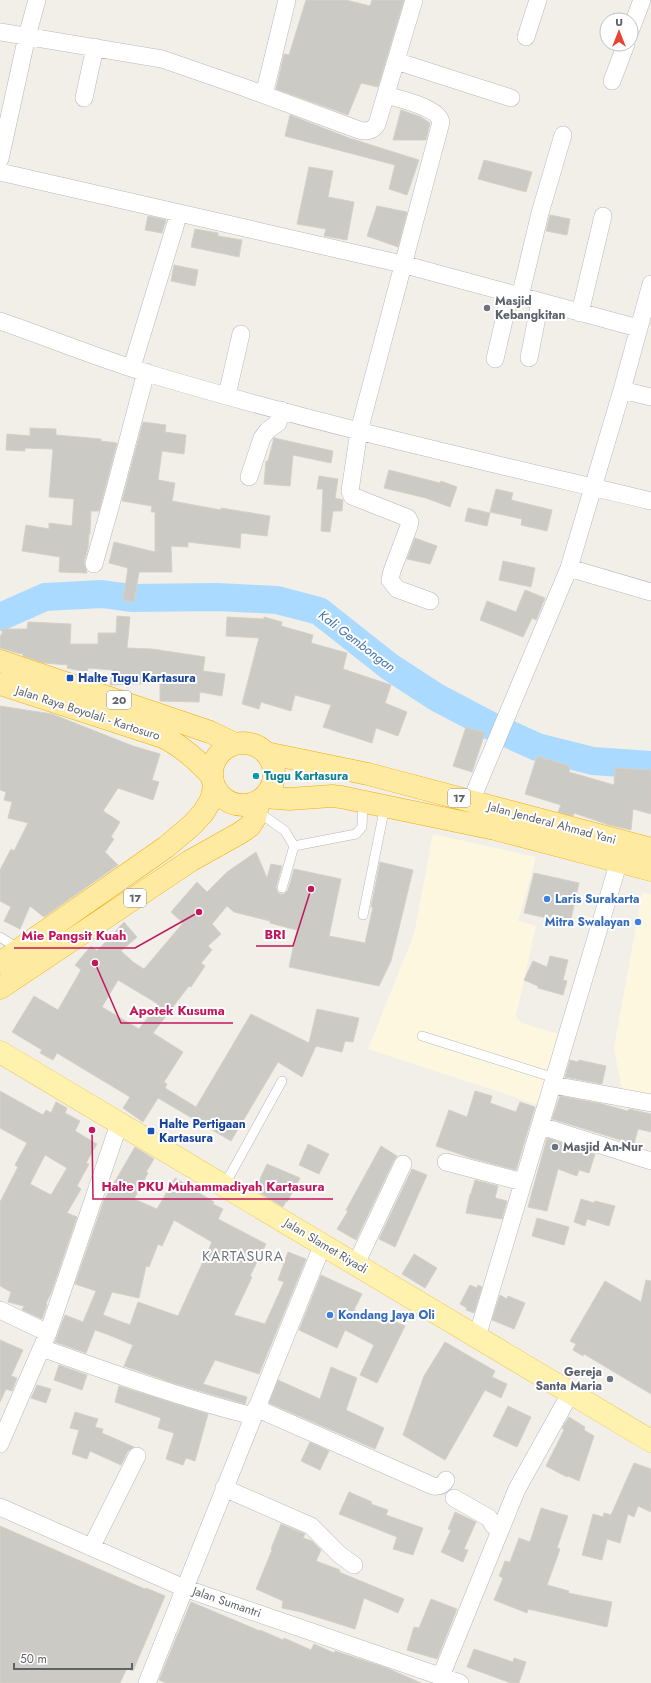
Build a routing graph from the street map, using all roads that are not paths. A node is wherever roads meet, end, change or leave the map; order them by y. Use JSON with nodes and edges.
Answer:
{"nodes":[{"id":1,"x":37,"y":0,"type":"edge"},
{"id":2,"x":287,"y":0,"type":"edge"},
{"id":3,"x":414,"y":0,"type":"edge"},
{"id":4,"x":538,"y":0,"type":"edge"},
{"id":5,"x":642,"y":0,"type":"edge"},
{"id":6,"x":637,"y":12,"type":"edge"},
{"id":7,"x":0,"y":32,"type":"edge"},
{"id":8,"x":27,"y":36,"type":"junction"},
{"id":9,"x":526,"y":36,"type":"dead end"},
{"id":10,"x":95,"y":47,"type":"junction"},
{"id":11,"x":623,"y":52,"type":"edge"},
{"id":12,"x":396,"y":61,"type":"junction"},
{"id":13,"x":612,"y":81,"type":"dead end"},
{"id":14,"x":264,"y":95,"type":"junction"},
{"id":15,"x":386,"y":95,"type":"junction"},
{"id":16,"x":84,"y":98,"type":"dead end"},
{"id":17,"x":511,"y":98,"type":"dead end"},
{"id":18,"x":563,"y":135,"type":"dead end"},
{"id":19,"x":0,"y":158,"type":"edge"},
{"id":20,"x":0,"y":172,"type":"edge"},
{"id":21,"x":179,"y":213,"type":"junction"},
{"id":22,"x":603,"y":216,"type":"dead end"},
{"id":23,"x":402,"y":264,"type":"junction"},
{"id":24,"x":649,"y":295,"type":"edge"},
{"id":25,"x":515,"y":296,"type":"junction"},
{"id":26,"x":540,"y":302,"type":"junction"},
{"id":27,"x":580,"y":313,"type":"junction"},
{"id":28,"x":0,"y":321,"type":"edge"},
{"id":29,"x":638,"y":328,"type":"junction"},
{"id":30,"x":241,"y":334,"type":"dead end"},
{"id":31,"x":529,"y":358,"type":"dead end"},
{"id":32,"x":495,"y":359,"type":"dead end"},
{"id":33,"x":139,"y":370,"type":"junction"},
{"id":34,"x":622,"y":390,"type":"junction"},
{"id":35,"x":227,"y":395,"type":"junction"},
{"id":36,"x":651,"y":397,"type":"edge"},
{"id":37,"x":281,"y":410,"type":"junction"},
{"id":38,"x":358,"y":431,"type":"junction"},
{"id":39,"x":249,"y":477,"type":"dead end"},
{"id":40,"x":593,"y":487,"type":"junction"},
{"id":41,"x":651,"y":501,"type":"edge"},
{"id":42,"x":94,"y":564,"type":"dead end"},
{"id":43,"x":569,"y":568,"type":"junction"},
{"id":44,"x":651,"y":592,"type":"edge"},
{"id":45,"x":430,"y":601,"type":"dead end"},
{"id":46,"x":0,"y":661,"type":"edge"},
{"id":47,"x":0,"y":684,"type":"edge"},
{"id":48,"x":236,"y":744,"type":"junction"},
{"id":49,"x":266,"y":753,"type":"junction"},
{"id":50,"x":212,"y":781,"type":"junction"},
{"id":51,"x":471,"y":801,"type":"junction"},
{"id":52,"x":363,"y":802,"type":"junction"},
{"id":53,"x":260,"y":803,"type":"junction"},
{"id":54,"x":385,"y":806,"type":"junction"},
{"id":55,"x":294,"y":846,"type":"junction"},
{"id":56,"x":651,"y":849,"type":"edge"},
{"id":57,"x":618,"y":861,"type":"junction"},
{"id":58,"x":651,"y":870,"type":"edge"},
{"id":59,"x":282,"y":888,"type":"dead end"},
{"id":60,"x":363,"y":915,"type":"dead end"},
{"id":61,"x":0,"y":937,"type":"edge"},
{"id":62,"x":20,"y":950,"type":"junction"},
{"id":63,"x":0,"y":963,"type":"edge"},
{"id":64,"x":0,"y":988,"type":"edge"},
{"id":65,"x":422,"y":1036,"type":"dead end"},
{"id":66,"x":0,"y":1052,"type":"edge"},
{"id":67,"x":282,"y":1081,"type":"dead end"},
{"id":68,"x":554,"y":1082,"type":"junction"},
{"id":69,"x":651,"y":1103,"type":"edge"},
{"id":70,"x":119,"y":1124,"type":"junction"},
{"id":71,"x":541,"y":1126,"type":"junction"},
{"id":72,"x":651,"y":1160,"type":"edge"},
{"id":73,"x":446,"y":1162,"type":"dead end"},
{"id":74,"x":403,"y":1164,"type":"dead end"},
{"id":75,"x":523,"y":1182,"type":"junction"},
{"id":76,"x":224,"y":1186,"type":"junction"},
{"id":77,"x":323,"y":1244,"type":"junction"},
{"id":78,"x":356,"y":1264,"type":"junction"},
{"id":79,"x":0,"y":1310,"type":"edge"},
{"id":80,"x":48,"y":1333,"type":"junction"},
{"id":81,"x":477,"y":1337,"type":"junction"},
{"id":82,"x":42,"y":1348,"type":"junction"},
{"id":83,"x":570,"y":1394,"type":"junction"},
{"id":84,"x":254,"y":1412,"type":"junction"},
{"id":85,"x":651,"y":1441,"type":"edge"},
{"id":86,"x":0,"y":1444,"type":"edge"},
{"id":87,"x":137,"y":1456,"type":"dead end"},
{"id":88,"x":446,"y":1480,"type":"dead end"},
{"id":89,"x":224,"y":1488,"type":"junction"},
{"id":90,"x":454,"y":1498,"type":"dead end"},
{"id":91,"x":0,"y":1507,"type":"edge"},
{"id":92,"x":500,"y":1529,"type":"junction"},
{"id":93,"x":92,"y":1546,"type":"junction"},
{"id":94,"x":354,"y":1565,"type":"dead end"},
{"id":95,"x":184,"y":1588,"type":"junction"},
{"id":96,"x":441,"y":1676,"type":"junction"},
{"id":97,"x":147,"y":1683,"type":"edge"},
{"id":98,"x":460,"y":1683,"type":"edge"}],
"edges":[{"from":1,"to":8,"type":"street"},
{"from":2,"to":14,"type":"street"},
{"from":3,"to":12,"type":"street"},
{"from":4,"to":9,"type":"street"},
{"from":5,"to":6,"type":"street"},
{"from":7,"to":8,"type":"street"},
{"from":8,"to":10,"type":"street"},
{"from":8,"to":19,"type":"street"},
{"from":10,"to":14,"type":"street"},
{"from":10,"to":16,"type":"street"},
{"from":11,"to":13,"type":"street"},
{"from":12,"to":15,"type":"street"},
{"from":12,"to":17,"type":"street"},
{"from":14,"to":15,"type":"street"},
{"from":15,"to":23,"type":"street"},
{"from":18,"to":25,"type":"street"},
{"from":20,"to":21,"type":"street"},
{"from":21,"to":23,"type":"street"},
{"from":21,"to":33,"type":"street"},
{"from":22,"to":27,"type":"street"},
{"from":23,"to":25,"type":"street"},
{"from":23,"to":38,"type":"street"},
{"from":24,"to":29,"type":"street"},
{"from":25,"to":26,"type":"street"},
{"from":25,"to":32,"type":"street"},
{"from":26,"to":27,"type":"street"},
{"from":26,"to":31,"type":"street"},
{"from":27,"to":29,"type":"street"},
{"from":28,"to":33,"type":"street"},
{"from":29,"to":34,"type":"street"},
{"from":30,"to":35,"type":"street"},
{"from":33,"to":35,"type":"street"},
{"from":33,"to":42,"type":"street"},
{"from":34,"to":36,"type":"street"},
{"from":34,"to":40,"type":"street"},
{"from":35,"to":37,"type":"street"},
{"from":37,"to":38,"type":"street"},
{"from":37,"to":39,"type":"street"},
{"from":38,"to":40,"type":"street"},
{"from":38,"to":45,"type":"street"},
{"from":40,"to":41,"type":"street"},
{"from":40,"to":43,"type":"street"},
{"from":43,"to":44,"type":"street"},
{"from":43,"to":51,"type":"street"},
{"from":46,"to":48,"type":"highway","name":"Jalan Raya Boyolali - Kartosuro","number":"20"},
{"from":47,"to":50,"type":"highway","name":"Jalan Raya Boyolali - Kartosuro","number":"20"},
{"from":48,"to":49,"type":"highway","number":"17"},
{"from":48,"to":50,"type":"highway","number":"17"},
{"from":49,"to":51,"type":"highway","name":"Jalan Jenderal Ahmad Yani","number":"17"},
{"from":49,"to":53,"type":"highway","number":"17"},
{"from":50,"to":53,"type":"highway","number":"17"},
{"from":50,"to":62,"type":"highway","number":"17"},
{"from":51,"to":56,"type":"highway","name":"Jalan Jenderal Ahmad Yani","number":"17"},
{"from":52,"to":53,"type":"highway","name":"Jalan Jenderal Ahmad Yani","number":"17"},
{"from":52,"to":54,"type":"highway","name":"Jalan Jenderal Ahmad Yani","number":"17"},
{"from":52,"to":55,"type":"lane"},
{"from":53,"to":55,"type":"lane"},
{"from":53,"to":64,"type":"highway","number":"17"},
{"from":54,"to":57,"type":"highway","name":"Jalan Jenderal Ahmad Yani","number":"17"},
{"from":54,"to":60,"type":"lane"},
{"from":55,"to":59,"type":"lane"},
{"from":57,"to":58,"type":"highway","name":"Jalan Jenderal Ahmad Yani","number":"17"},
{"from":57,"to":68,"type":"street"},
{"from":61,"to":62,"type":"lane"},
{"from":62,"to":63,"type":"highway","number":"17"},
{"from":65,"to":68,"type":"lane"},
{"from":66,"to":70,"type":"main road","name":"Jalan Slamet Riyadi"},
{"from":67,"to":76,"type":"lane"},
{"from":68,"to":69,"type":"street"},
{"from":68,"to":71,"type":"street"},
{"from":70,"to":76,"type":"main road","name":"Jalan Slamet Riyadi"},
{"from":70,"to":80,"type":"street"},
{"from":71,"to":72,"type":"street"},
{"from":71,"to":75,"type":"street"},
{"from":73,"to":75,"type":"street"},
{"from":74,"to":78,"type":"street"},
{"from":75,"to":81,"type":"street"},
{"from":76,"to":77,"type":"main road","name":"Jalan Slamet Riyadi"},
{"from":77,"to":78,"type":"main road","name":"Jalan Slamet Riyadi"},
{"from":77,"to":84,"type":"street"},
{"from":78,"to":81,"type":"main road","name":"Jalan Slamet Riyadi"},
{"from":79,"to":80,"type":"street"},
{"from":80,"to":82,"type":"street"},
{"from":81,"to":83,"type":"main road","name":"Jalan Slamet Riyadi"},
{"from":82,"to":84,"type":"street"},
{"from":82,"to":86,"type":"street"},
{"from":83,"to":85,"type":"main road","name":"Jalan Slamet Riyadi"},
{"from":83,"to":92,"type":"street"},
{"from":84,"to":88,"type":"street"},
{"from":84,"to":89,"type":"street"},
{"from":87,"to":93,"type":"street"},
{"from":89,"to":94,"type":"street"},
{"from":89,"to":95,"type":"street"},
{"from":90,"to":92,"type":"street"},
{"from":91,"to":93,"type":"street","name":"Jalan Sumantri"},
{"from":92,"to":96,"type":"street"},
{"from":93,"to":95,"type":"street","name":"Jalan Sumantri"},
{"from":95,"to":96,"type":"street","name":"Jalan Sumantri"},
{"from":95,"to":97,"type":"street"},
{"from":96,"to":98,"type":"street","name":"Jalan Sumantri"}]}
